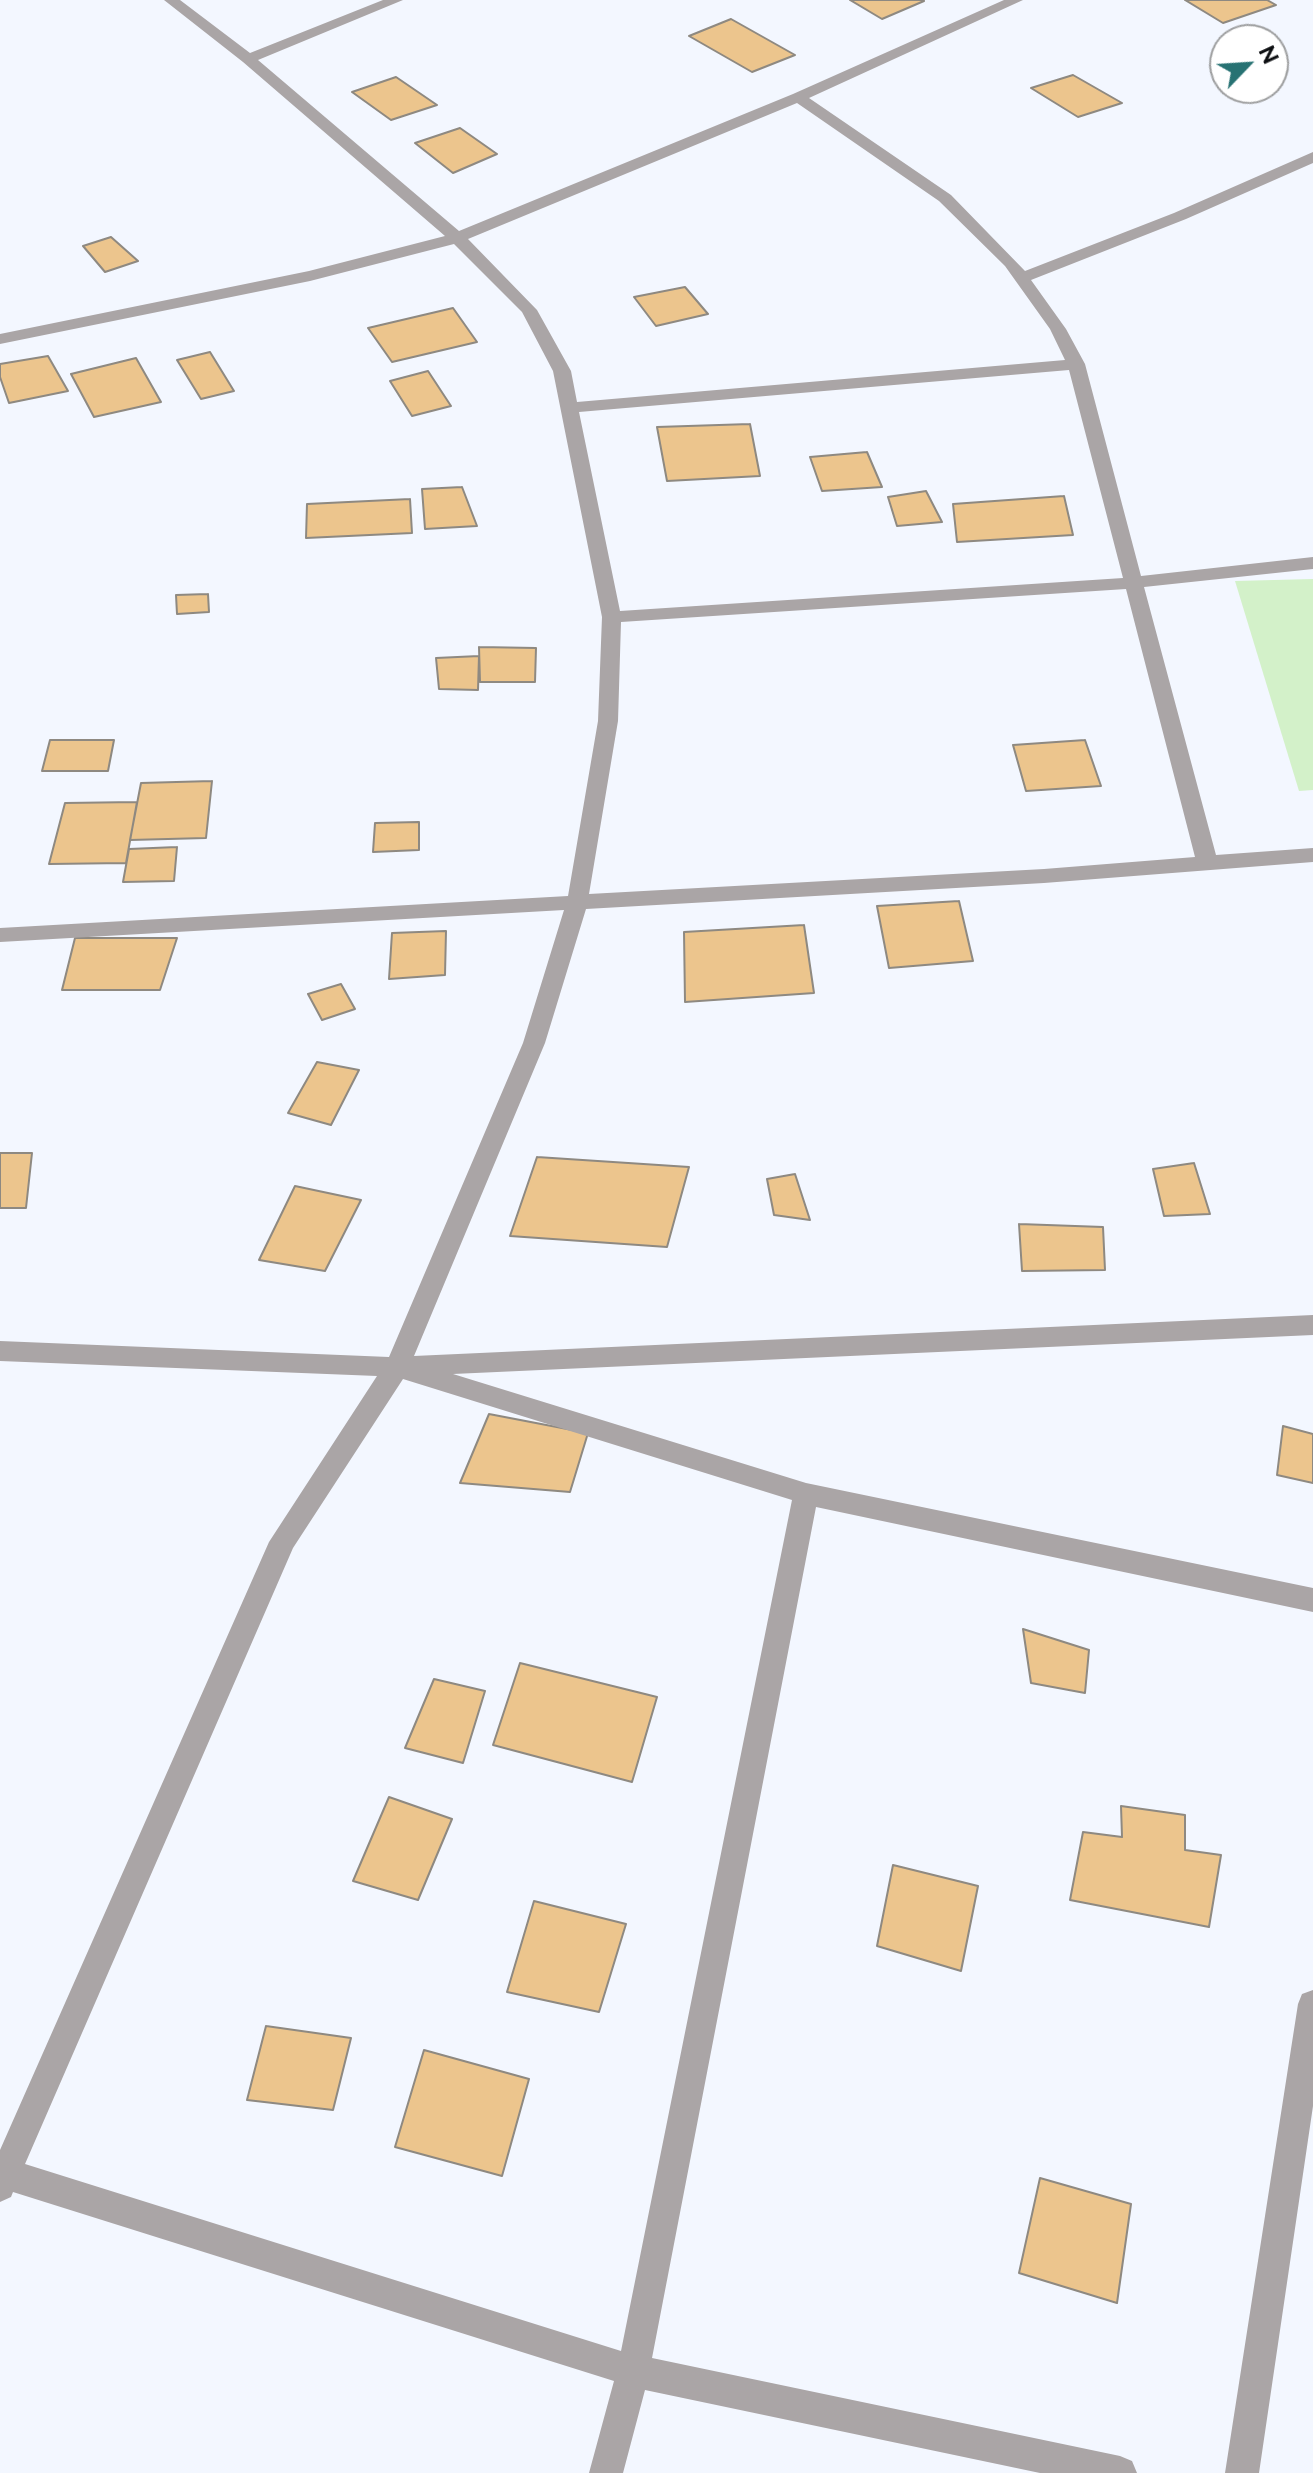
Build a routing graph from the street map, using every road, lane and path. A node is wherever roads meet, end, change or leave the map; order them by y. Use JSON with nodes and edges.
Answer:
{"nodes":[{"id":1,"x":171,"y":0,"type":"edge"},
{"id":2,"x":396,"y":0,"type":"edge"},
{"id":3,"x":1016,"y":0,"type":"edge"},
{"id":4,"x":248,"y":59,"type":"junction"},
{"id":5,"x":798,"y":97,"type":"junction"},
{"id":6,"x":1313,"y":157,"type":"edge"},
{"id":7,"x":457,"y":238,"type":"junction"},
{"id":8,"x":1023,"y":277,"type":"junction"},
{"id":9,"x":0,"y":339,"type":"edge"},
{"id":10,"x":1076,"y":364,"type":"junction"},
{"id":11,"x":570,"y":408,"type":"junction"},
{"id":12,"x":1313,"y":563,"type":"edge"},
{"id":13,"x":1131,"y":583,"type":"junction"},
{"id":14,"x":612,"y":617,"type":"junction"},
{"id":15,"x":1313,"y":855,"type":"edge"},
{"id":16,"x":1207,"y":861,"type":"junction"},
{"id":17,"x":577,"y":903,"type":"junction"},
{"id":18,"x":0,"y":935,"type":"edge"},
{"id":19,"x":1313,"y":1325,"type":"edge"},
{"id":20,"x":0,"y":1351,"type":"edge"},
{"id":21,"x":397,"y":1367,"type":"junction"},
{"id":22,"x":806,"y":1494,"type":"junction"},
{"id":23,"x":1313,"y":1600,"type":"edge"},
{"id":24,"x":1313,"y":2004,"type":"edge"},
{"id":25,"x":2,"y":2177,"type":"edge"},
{"id":26,"x":633,"y":2371,"type":"junction"},
{"id":27,"x":606,"y":2473,"type":"edge"},
{"id":28,"x":1120,"y":2473,"type":"edge"},
{"id":29,"x":1242,"y":2473,"type":"edge"}],
"edges":[{"from":1,"to":4,"type":"street"},
{"from":2,"to":4,"type":"street"},
{"from":3,"to":5,"type":"street"},
{"from":4,"to":7,"type":"street"},
{"from":5,"to":7,"type":"street"},
{"from":5,"to":8,"type":"street"},
{"from":6,"to":8,"type":"street"},
{"from":7,"to":9,"type":"street"},
{"from":7,"to":11,"type":"street"},
{"from":8,"to":10,"type":"street"},
{"from":10,"to":11,"type":"street"},
{"from":10,"to":13,"type":"street"},
{"from":11,"to":14,"type":"street"},
{"from":12,"to":13,"type":"street"},
{"from":13,"to":14,"type":"street"},
{"from":13,"to":16,"type":"street"},
{"from":14,"to":17,"type":"street"},
{"from":15,"to":16,"type":"street"},
{"from":16,"to":17,"type":"street"},
{"from":17,"to":18,"type":"street"},
{"from":17,"to":21,"type":"street"},
{"from":19,"to":21,"type":"street"},
{"from":20,"to":21,"type":"street"},
{"from":21,"to":22,"type":"street"},
{"from":21,"to":25,"type":"street"},
{"from":22,"to":23,"type":"street"},
{"from":22,"to":26,"type":"street"},
{"from":24,"to":29,"type":"street"},
{"from":25,"to":26,"type":"street"},
{"from":26,"to":27,"type":"street"},
{"from":26,"to":28,"type":"street"}]}
